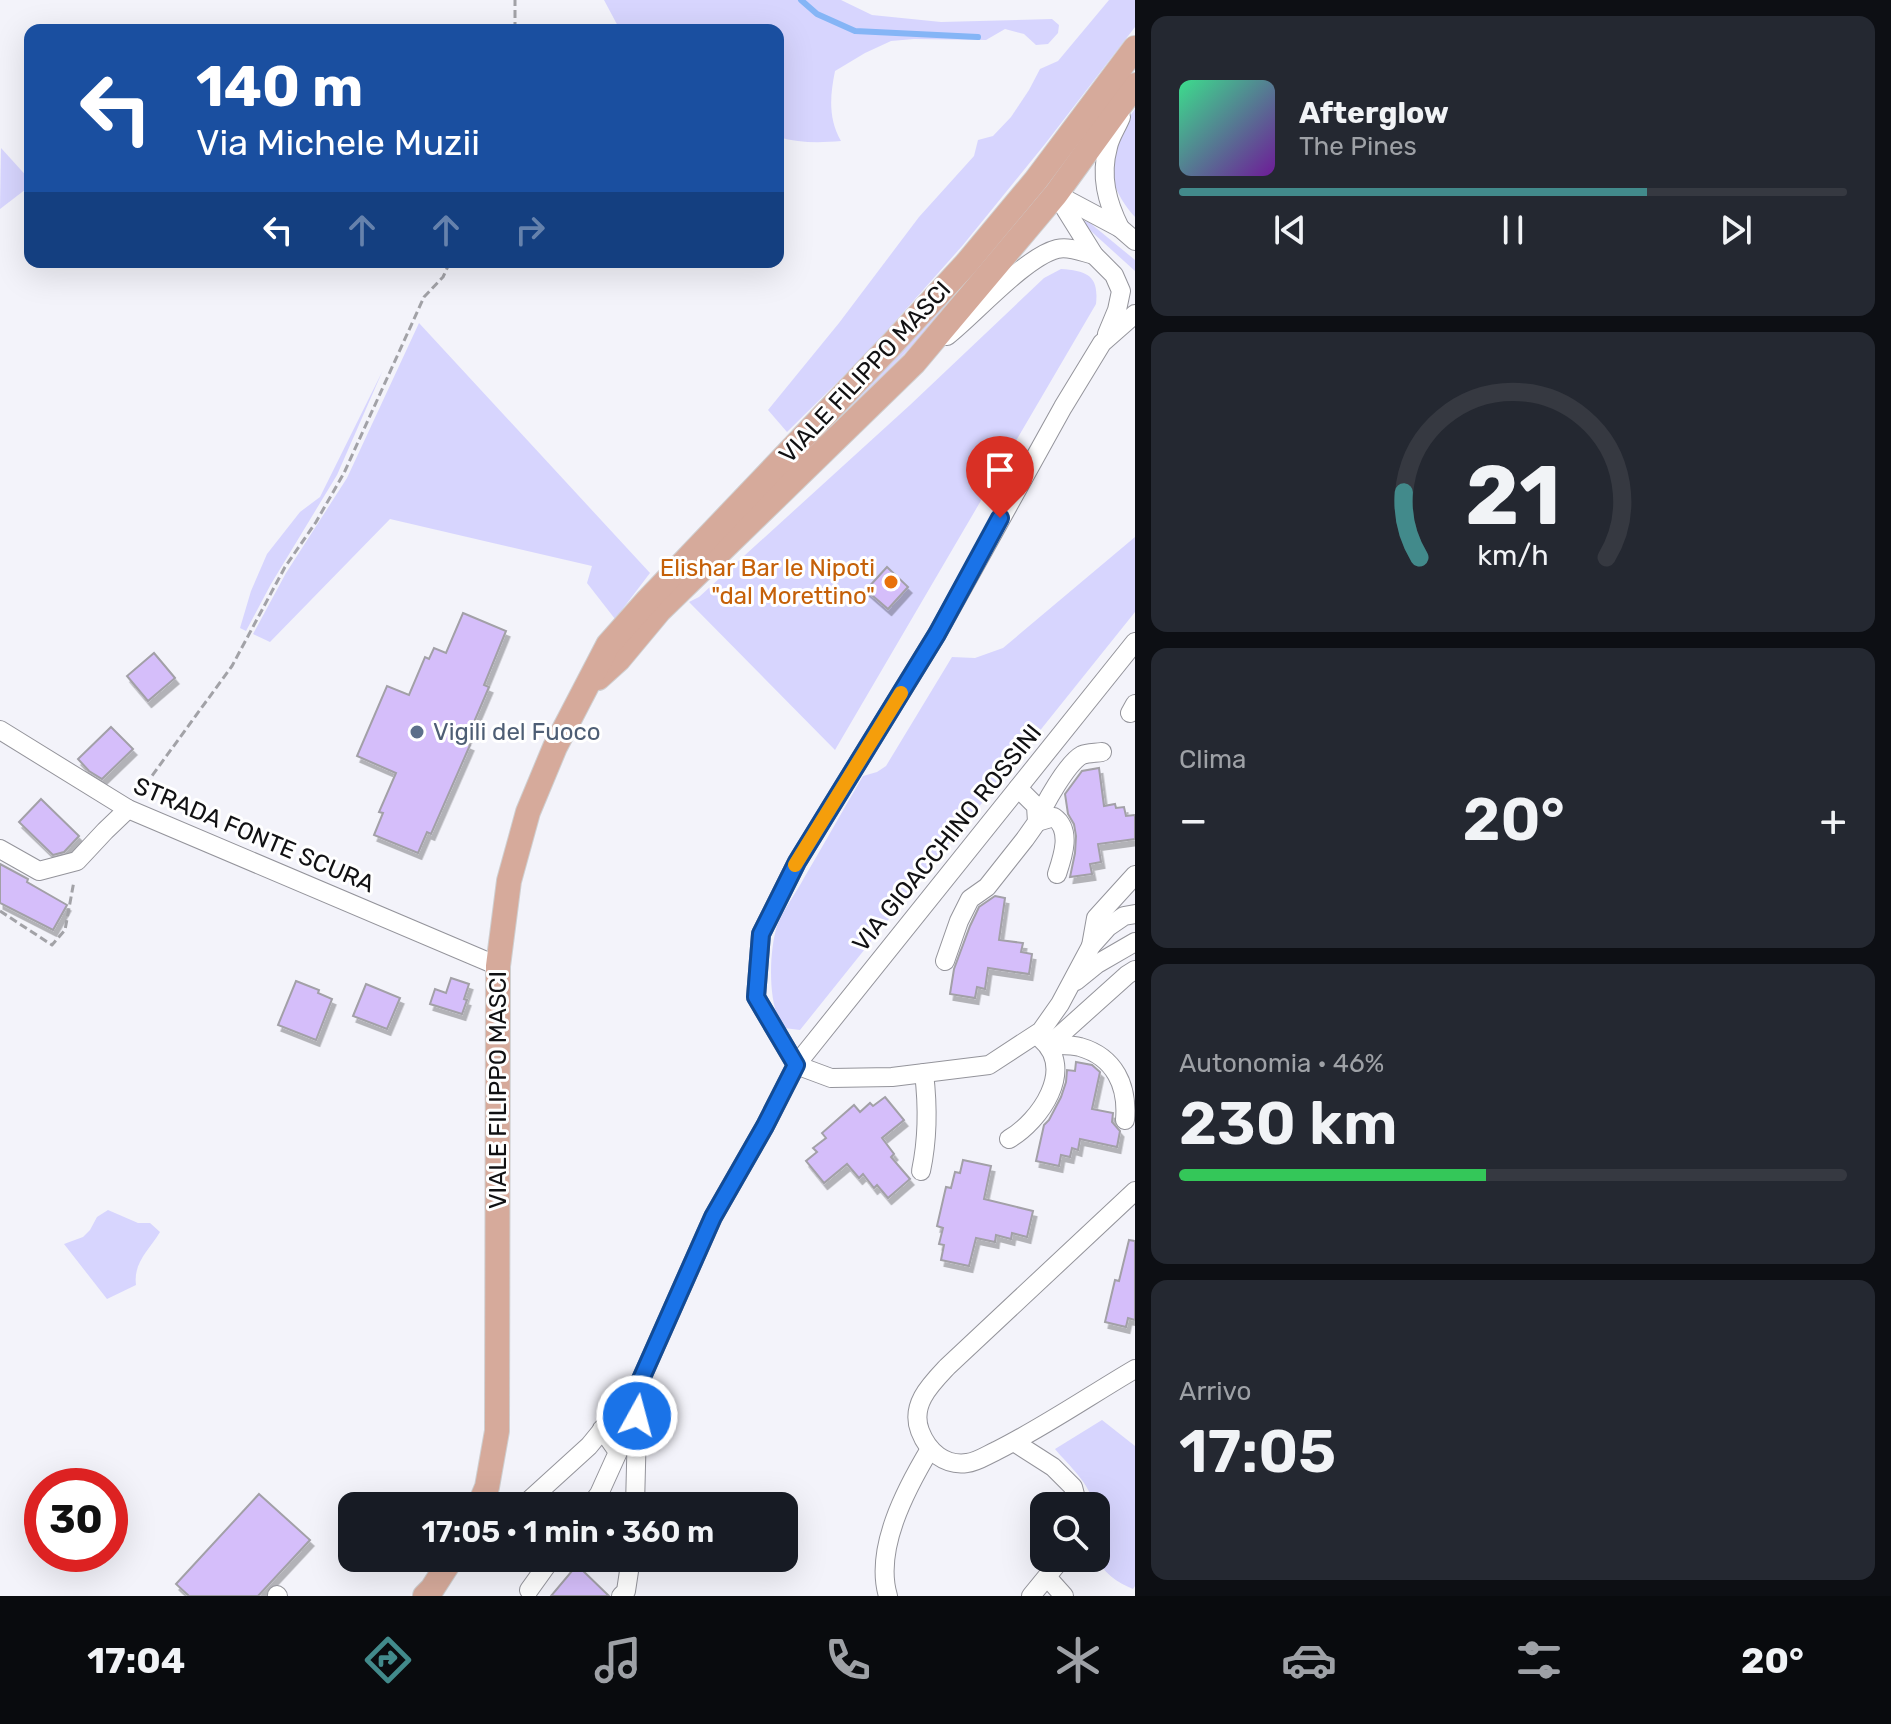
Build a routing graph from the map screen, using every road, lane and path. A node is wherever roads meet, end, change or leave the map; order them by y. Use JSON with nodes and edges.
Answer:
{"nodes":[{"id":1,"x":515,"y":0,"type":"edge"},
{"id":2,"x":515,"y":24,"type":"edge"},
{"id":3,"x":1135,"y":48,"type":"edge"},
{"id":4,"x":1135,"y":86,"type":"edge"},
{"id":5,"x":1046,"y":187,"type":"junction"},
{"id":6,"x":1128,"y":234,"type":"edge"},
{"id":7,"x":1094,"y":255,"type":"junction"},
{"id":8,"x":447,"y":268,"type":"edge"},
{"id":9,"x":1114,"y":275,"type":"junction"},
{"id":10,"x":1135,"y":281,"type":"edge"},
{"id":11,"x":1135,"y":314,"type":"edge"},
{"id":12,"x":1102,"y":343,"type":"junction"},
{"id":13,"x":914,"y":363,"type":"junction"},
{"id":14,"x":1135,"y":642,"type":"edge"},
{"id":15,"x":587,"y":688,"type":"junction"},
{"id":16,"x":0,"y":730,"type":"edge"},
{"id":17,"x":1102,"y":752,"type":"dead end"},
{"id":18,"x":1018,"y":788,"type":"junction"},
{"id":19,"x":128,"y":809,"type":"junction"},
{"id":20,"x":1037,"y":822,"type":"junction"},
{"id":21,"x":0,"y":849,"type":"edge"},
{"id":22,"x":77,"y":861,"type":"junction"},
{"id":23,"x":1057,"y":874,"type":"dead end"},
{"id":24,"x":1135,"y":875,"type":"edge"},
{"id":25,"x":0,"y":911,"type":"edge"},
{"id":26,"x":1135,"y":914,"type":"edge"},
{"id":27,"x":1135,"y":942,"type":"edge"},
{"id":28,"x":1091,"y":946,"type":"junction"},
{"id":29,"x":945,"y":961,"type":"dead end"},
{"id":30,"x":498,"y":966,"type":"junction"},
{"id":31,"x":1135,"y":970,"type":"edge"},
{"id":32,"x":1068,"y":988,"type":"junction"},
{"id":33,"x":1042,"y":1040,"type":"junction"},
{"id":34,"x":796,"y":1065,"type":"junction"},
{"id":35,"x":924,"y":1073,"type":"junction"},
{"id":36,"x":1125,"y":1120,"type":"dead end"},
{"id":37,"x":1009,"y":1139,"type":"dead end"},
{"id":38,"x":921,"y":1171,"type":"dead end"},
{"id":39,"x":1135,"y":1191,"type":"edge"},
{"id":40,"x":1135,"y":1369,"type":"edge"},
{"id":41,"x":638,"y":1386,"type":"junction"},
{"id":42,"x":602,"y":1429,"type":"junction"},
{"id":43,"x":1014,"y":1442,"type":"junction"},
{"id":44,"x":930,"y":1449,"type":"junction"},
{"id":45,"x":485,"y":1492,"type":"edge"},
{"id":46,"x":538,"y":1492,"type":"edge"},
{"id":47,"x":600,"y":1492,"type":"edge"},
{"id":48,"x":635,"y":1492,"type":"edge"},
{"id":49,"x":1074,"y":1492,"type":"edge"},
{"id":50,"x":442,"y":1572,"type":"edge"},
{"id":51,"x":450,"y":1572,"type":"edge"},
{"id":52,"x":542,"y":1572,"type":"edge"},
{"id":53,"x":629,"y":1572,"type":"edge"},
{"id":54,"x":1051,"y":1572,"type":"edge"},
{"id":55,"x":1047,"y":1577,"type":"junction"},
{"id":56,"x":529,"y":1590,"type":"dead end"},
{"id":57,"x":428,"y":1592,"type":"edge"},
{"id":58,"x":621,"y":1596,"type":"edge"},
{"id":59,"x":888,"y":1596,"type":"edge"},
{"id":60,"x":1031,"y":1596,"type":"edge"},
{"id":61,"x":1064,"y":1596,"type":"edge"}],
"edges":[{"from":1,"to":2,"type":"path"},
{"from":3,"to":5,"type":"main road","name":"VIALE FILIPPO MASCI"},
{"from":4,"to":5,"type":"main road","name":"VIALE FILIPPO MASCI"},
{"from":4,"to":6,"type":"street"},
{"from":5,"to":6,"type":"street"},
{"from":5,"to":7,"type":"street"},
{"from":5,"to":13,"type":"main road","name":"VIALE FILIPPO MASCI"},
{"from":5,"to":15,"type":"main road","name":"VIALE FILIPPO MASCI"},
{"from":7,"to":9,"type":"street"},
{"from":7,"to":13,"type":"street"},
{"from":8,"to":19,"type":"path"},
{"from":9,"to":10,"type":"street"},
{"from":9,"to":12,"type":"street"},
{"from":11,"to":12,"type":"street"},
{"from":12,"to":34,"type":"street"},
{"from":13,"to":15,"type":"main road","name":"VIALE FILIPPO MASCI"},
{"from":14,"to":18,"type":"street","name":"VIA GIOACCHINO ROSSINI"},
{"from":15,"to":30,"type":"main road","name":"VIALE FILIPPO MASCI"},
{"from":16,"to":19,"type":"street","name":"STRADA FONTE SCURA"},
{"from":17,"to":20,"type":"street"},
{"from":18,"to":20,"type":"street"},
{"from":18,"to":34,"type":"street","name":"VIA GIOACCHINO ROSSINI"},
{"from":19,"to":22,"type":"street"},
{"from":19,"to":30,"type":"street","name":"STRADA FONTE SCURA"},
{"from":20,"to":23,"type":"street"},
{"from":20,"to":29,"type":"street"},
{"from":21,"to":22,"type":"street"},
{"from":22,"to":25,"type":"path"},
{"from":24,"to":28,"type":"street"},
{"from":26,"to":28,"type":"street"},
{"from":27,"to":32,"type":"street"},
{"from":28,"to":32,"type":"street"},
{"from":30,"to":45,"type":"main road","name":"VIALE FILIPPO MASCI"},
{"from":31,"to":33,"type":"street"},
{"from":32,"to":33,"type":"street"},
{"from":33,"to":35,"type":"street"},
{"from":33,"to":36,"type":"street"},
{"from":33,"to":37,"type":"street"},
{"from":34,"to":35,"type":"street"},
{"from":34,"to":41,"type":"street","name":"VIA GIOACCHINO ROSSINI"},
{"from":35,"to":38,"type":"street"},
{"from":39,"to":44,"type":"street"},
{"from":40,"to":43,"type":"street"},
{"from":41,"to":42,"type":"street"},
{"from":41,"to":48,"type":"street"},
{"from":42,"to":46,"type":"street"},
{"from":42,"to":47,"type":"street"},
{"from":43,"to":44,"type":"street"},
{"from":43,"to":49,"type":"street"},
{"from":44,"to":59,"type":"street"},
{"from":50,"to":57,"type":"main road"},
{"from":51,"to":57,"type":"street"},
{"from":52,"to":56,"type":"street"},
{"from":53,"to":58,"type":"street"},
{"from":54,"to":55,"type":"street"},
{"from":55,"to":60,"type":"street"},
{"from":55,"to":61,"type":"street"}]}
